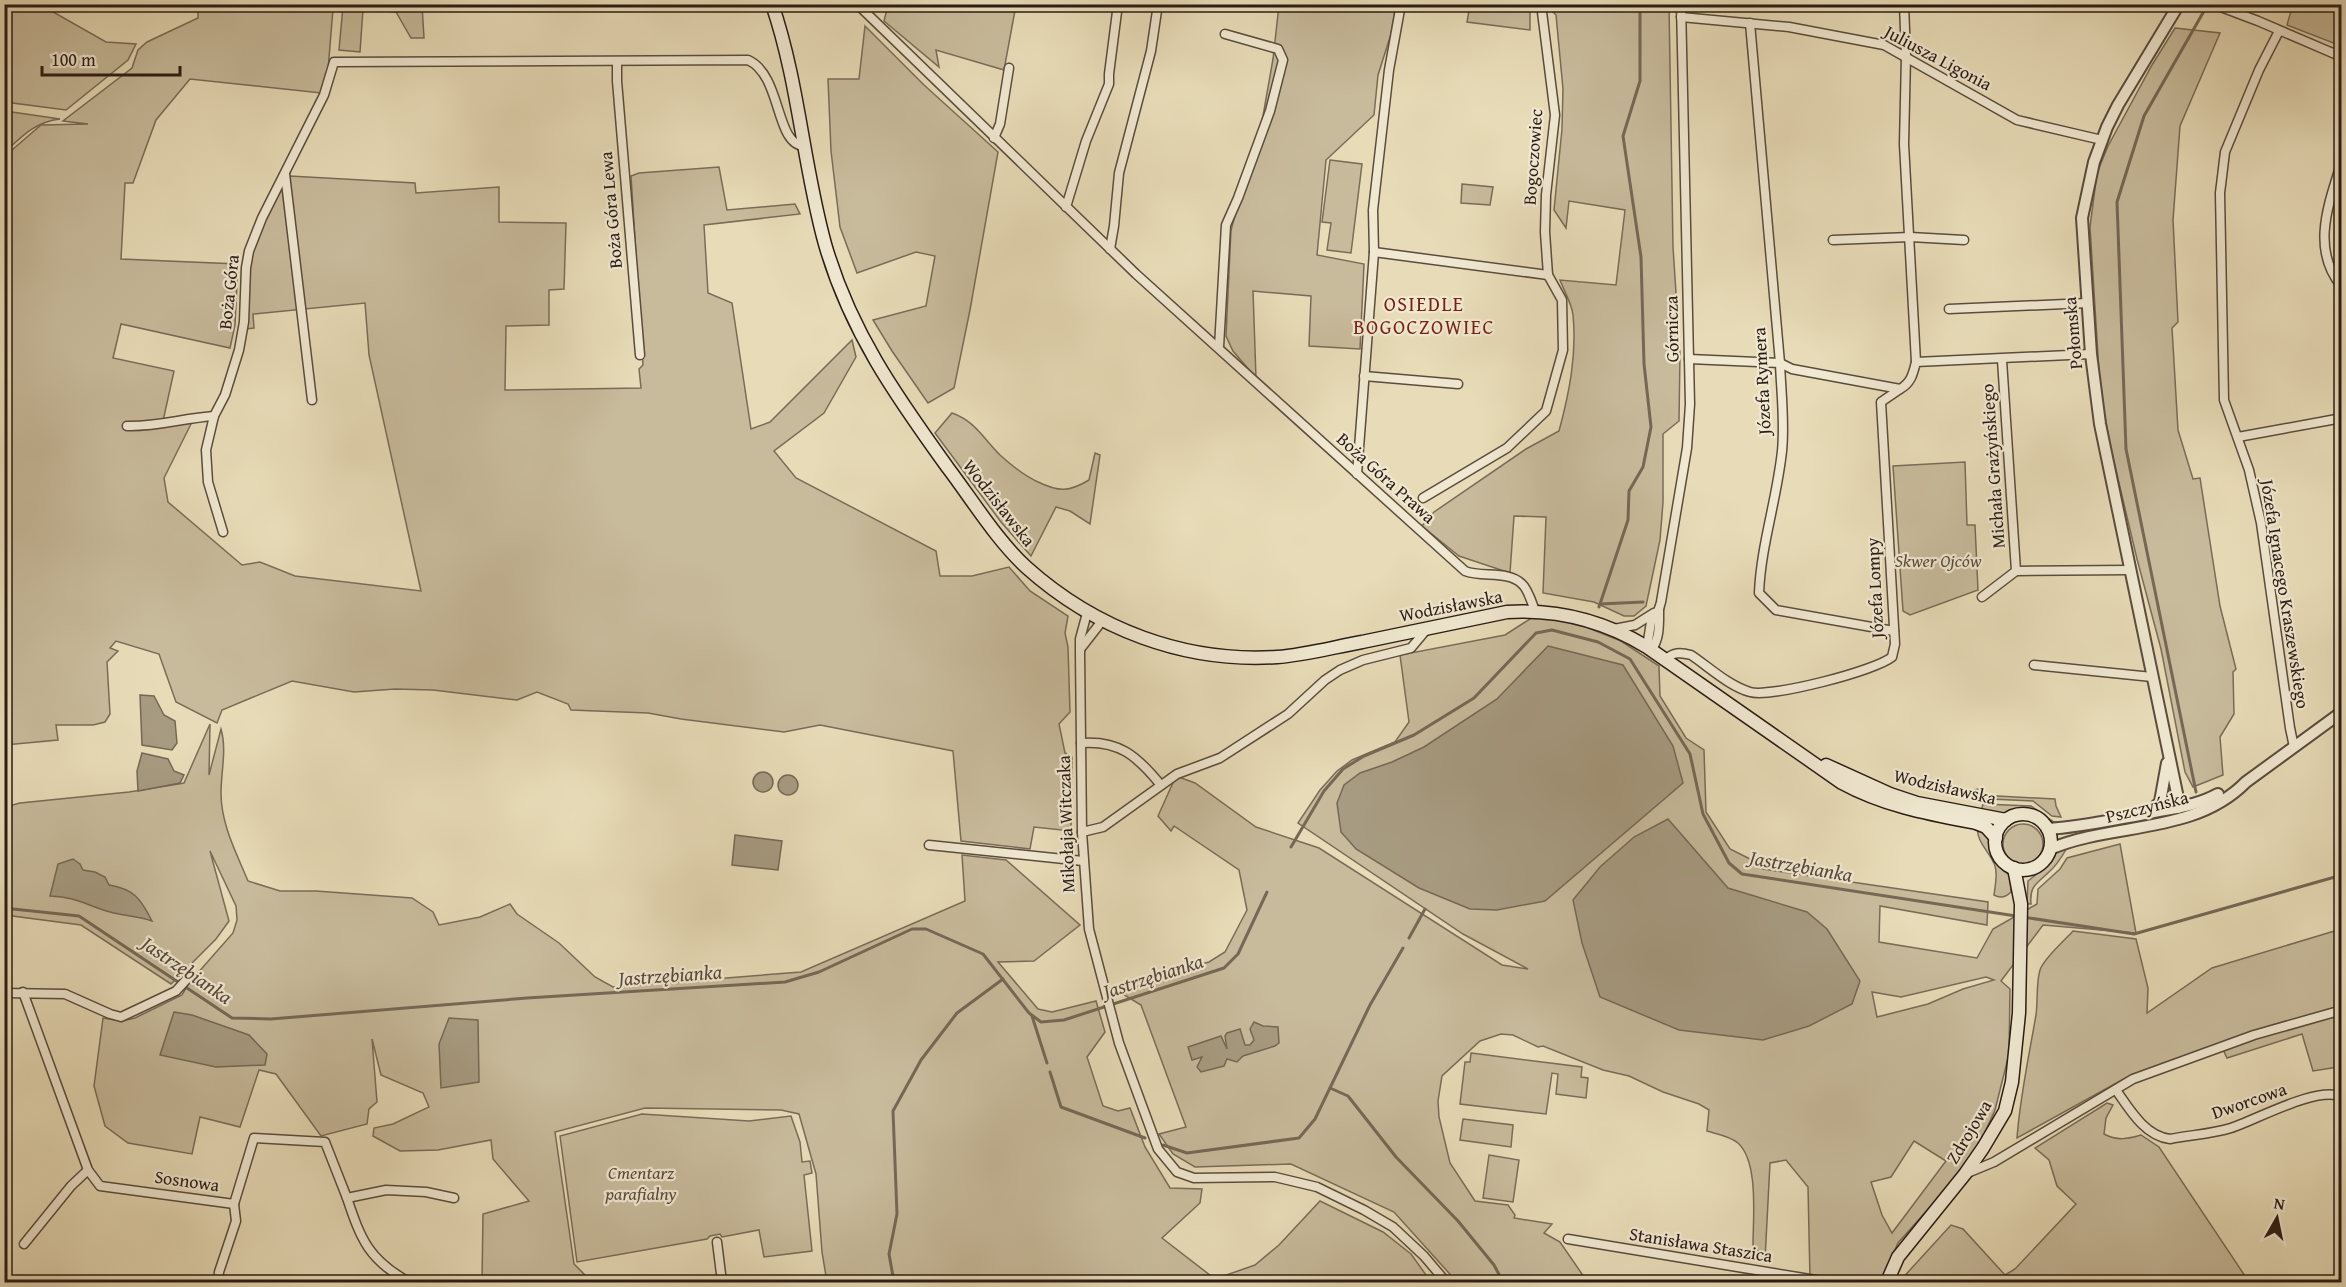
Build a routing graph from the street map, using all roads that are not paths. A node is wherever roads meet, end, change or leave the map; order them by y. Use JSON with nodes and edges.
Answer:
{"nodes":[{"id":1,"x":772,"y":4,"type":"edge"},
{"id":2,"x":857,"y":4,"type":"edge"},
{"id":3,"x":1118,"y":4,"type":"edge"},
{"id":4,"x":1158,"y":4,"type":"edge"},
{"id":5,"x":1401,"y":4,"type":"edge"},
{"id":6,"x":1541,"y":4,"type":"edge"},
{"id":7,"x":1681,"y":4,"type":"edge"},
{"id":8,"x":1904,"y":4,"type":"edge"},
{"id":9,"x":2179,"y":4,"type":"edge"},
{"id":10,"x":2213,"y":4,"type":"edge"},
{"id":11,"x":1681,"y":17,"type":"junction"},
{"id":12,"x":1750,"y":23,"type":"junction"},
{"id":13,"x":2278,"y":31,"type":"junction"},
{"id":14,"x":1225,"y":34,"type":"dead end"},
{"id":15,"x":1906,"y":56,"type":"junction"},
{"id":16,"x":2342,"y":57,"type":"edge"},
{"id":17,"x":617,"y":62,"type":"junction"},
{"id":18,"x":1009,"y":68,"type":"dead end"},
{"id":19,"x":994,"y":138,"type":"junction"},
{"id":20,"x":2102,"y":140,"type":"junction"},
{"id":21,"x":804,"y":146,"type":"junction"},
{"id":22,"x":2342,"y":161,"type":"edge"},
{"id":23,"x":285,"y":174,"type":"junction"},
{"id":24,"x":1066,"y":207,"type":"junction"},
{"id":25,"x":1910,"y":237,"type":"junction"},
{"id":26,"x":1833,"y":240,"type":"dead end"},
{"id":27,"x":1964,"y":240,"type":"dead end"},
{"id":28,"x":1110,"y":249,"type":"junction"},
{"id":29,"x":1374,"y":252,"type":"junction"},
{"id":30,"x":1548,"y":275,"type":"junction"},
{"id":31,"x":2342,"y":287,"type":"edge"},
{"id":32,"x":2088,"y":303,"type":"junction"},
{"id":33,"x":1949,"y":309,"type":"dead end"},
{"id":34,"x":1219,"y":347,"type":"junction"},
{"id":35,"x":2091,"y":354,"type":"junction"},
{"id":36,"x":640,"y":355,"type":"dead end"},
{"id":37,"x":1689,"y":359,"type":"junction"},
{"id":38,"x":2002,"y":360,"type":"junction"},
{"id":39,"x":1916,"y":362,"type":"junction"},
{"id":40,"x":1780,"y":363,"type":"junction"},
{"id":41,"x":1364,"y":376,"type":"junction"},
{"id":42,"x":1458,"y":384,"type":"dead end"},
{"id":43,"x":1900,"y":388,"type":"junction"},
{"id":44,"x":312,"y":400,"type":"dead end"},
{"id":45,"x":214,"y":416,"type":"junction"},
{"id":46,"x":2342,"y":418,"type":"edge"},
{"id":47,"x":127,"y":426,"type":"dead end"},
{"id":48,"x":2238,"y":437,"type":"junction"},
{"id":49,"x":1357,"y":474,"type":"junction"},
{"id":50,"x":1423,"y":498,"type":"dead end"},
{"id":51,"x":223,"y":532,"type":"dead end"},
{"id":52,"x":2130,"y":570,"type":"junction"},
{"id":53,"x":2016,"y":571,"type":"junction"},
{"id":54,"x":1982,"y":597,"type":"dead end"},
{"id":55,"x":1659,"y":609,"type":"junction"},
{"id":56,"x":1535,"y":611,"type":"junction"},
{"id":57,"x":1087,"y":613,"type":"junction"},
{"id":58,"x":1102,"y":621,"type":"junction"},
{"id":59,"x":1427,"y":628,"type":"junction"},
{"id":60,"x":1613,"y":629,"type":"junction"},
{"id":61,"x":1894,"y":631,"type":"junction"},
{"id":62,"x":1081,"y":648,"type":"junction"},
{"id":63,"x":1649,"y":649,"type":"junction"},
{"id":64,"x":1665,"y":660,"type":"junction"},
{"id":65,"x":2034,"y":665,"type":"dead end"},
{"id":66,"x":2152,"y":677,"type":"junction"},
{"id":67,"x":2342,"y":712,"type":"edge"},
{"id":68,"x":1080,"y":743,"type":"junction"},
{"id":69,"x":2294,"y":747,"type":"junction"},
{"id":70,"x":2168,"y":757,"type":"junction"},
{"id":71,"x":1811,"y":759,"type":"junction"},
{"id":72,"x":2246,"y":782,"type":"junction"},
{"id":73,"x":1160,"y":784,"type":"junction"},
{"id":74,"x":2178,"y":808,"type":"junction"},
{"id":75,"x":2149,"y":813,"type":"junction"},
{"id":76,"x":2006,"y":820,"type":"junction"},
{"id":77,"x":2156,"y":824,"type":"junction"},
{"id":78,"x":2047,"y":829,"type":"junction"},
{"id":79,"x":1082,"y":832,"type":"junction"},
{"id":80,"x":1996,"y":838,"type":"junction"},
{"id":81,"x":929,"y":845,"type":"dead end"},
{"id":82,"x":2050,"y":849,"type":"junction"},
{"id":83,"x":1083,"y":861,"type":"junction"},
{"id":84,"x":2014,"y":868,"type":"junction"},
{"id":85,"x":2027,"y":870,"type":"junction"},
{"id":86,"x":2022,"y":904,"type":"junction"},
{"id":87,"x":187,"y":979,"type":"dead end"},
{"id":88,"x":23,"y":992,"type":"junction"},
{"id":89,"x":4,"y":993,"type":"edge"},
{"id":90,"x":2342,"y":1010,"type":"edge"},
{"id":91,"x":2116,"y":1090,"type":"junction"},
{"id":92,"x":2342,"y":1097,"type":"edge"},
{"id":93,"x":88,"y":1170,"type":"junction"},
{"id":94,"x":1965,"y":1174,"type":"junction"},
{"id":95,"x":347,"y":1198,"type":"junction"},
{"id":96,"x":454,"y":1198,"type":"dead end"},
{"id":97,"x":234,"y":1204,"type":"junction"},
{"id":98,"x":1568,"y":1239,"type":"dead end"},
{"id":99,"x":717,"y":1242,"type":"dead end"},
{"id":100,"x":24,"y":1244,"type":"dead end"},
{"id":101,"x":218,"y":1282,"type":"edge"},
{"id":102,"x":409,"y":1282,"type":"edge"},
{"id":103,"x":722,"y":1282,"type":"edge"},
{"id":104,"x":1446,"y":1282,"type":"edge"},
{"id":105,"x":1828,"y":1282,"type":"edge"},
{"id":106,"x":1887,"y":1282,"type":"edge"}],
"edges":[{"from":1,"to":21,"type":"main road","name":"Wodzisławska"},
{"from":2,"to":19,"type":"street","name":"Boża Góra Prawa"},
{"from":3,"to":24,"type":"street"},
{"from":4,"to":28,"type":"street"},
{"from":5,"to":29,"type":"street"},
{"from":6,"to":30,"type":"street","name":"Bogoczowiec"},
{"from":7,"to":11,"type":"street","name":"Górnicza"},
{"from":8,"to":15,"type":"street"},
{"from":9,"to":20,"type":"street","name":"Połomska"},
{"from":10,"to":13,"type":"street"},
{"from":11,"to":12,"type":"street","name":"Juliusza Ligonia"},
{"from":11,"to":37,"type":"street","name":"Górnicza"},
{"from":12,"to":15,"type":"street","name":"Juliusza Ligonia"},
{"from":12,"to":40,"type":"street","name":"Józefa Rymera"},
{"from":13,"to":16,"type":"street"},
{"from":13,"to":48,"type":"street","name":"Józefa Ignacego Kraszewskiego"},
{"from":14,"to":34,"type":"street"},
{"from":15,"to":20,"type":"street","name":"Juliusza Ligonia"},
{"from":15,"to":25,"type":"street"},
{"from":17,"to":21,"type":"street"},
{"from":17,"to":23,"type":"street","name":"Boża Góra"},
{"from":17,"to":36,"type":"street","name":"Boża Góra Lewa"},
{"from":18,"to":19,"type":"street"},
{"from":19,"to":24,"type":"street","name":"Boża Góra Prawa"},
{"from":20,"to":32,"type":"street","name":"Połomska"},
{"from":21,"to":57,"type":"main road","name":"Wodzisławska"},
{"from":22,"to":31,"type":"street"},
{"from":23,"to":44,"type":"street"},
{"from":23,"to":45,"type":"street","name":"Boża Góra"},
{"from":24,"to":28,"type":"street","name":"Boża Góra Prawa"},
{"from":25,"to":26,"type":"street"},
{"from":25,"to":27,"type":"street"},
{"from":25,"to":39,"type":"street"},
{"from":28,"to":34,"type":"street","name":"Boża Góra Prawa"},
{"from":29,"to":30,"type":"street"},
{"from":29,"to":41,"type":"street"},
{"from":30,"to":50,"type":"street","name":"Bogoczowiec"},
{"from":32,"to":33,"type":"street"},
{"from":32,"to":35,"type":"street","name":"Połomska"},
{"from":34,"to":49,"type":"street","name":"Boża Góra Prawa"},
{"from":35,"to":38,"type":"street"},
{"from":35,"to":52,"type":"street","name":"Połomska"},
{"from":37,"to":40,"type":"street"},
{"from":37,"to":55,"type":"street","name":"Górnicza"},
{"from":38,"to":39,"type":"street"},
{"from":38,"to":53,"type":"street","name":"Michała Grażyńskiego"},
{"from":39,"to":43,"type":"street"},
{"from":40,"to":43,"type":"street"},
{"from":40,"to":61,"type":"street","name":"Józefa Rymera"},
{"from":41,"to":42,"type":"street"},
{"from":41,"to":49,"type":"street"},
{"from":43,"to":61,"type":"street","name":"Józefa Lompy"},
{"from":45,"to":47,"type":"street"},
{"from":45,"to":51,"type":"street","name":"Boża Góra"},
{"from":46,"to":48,"type":"street"},
{"from":48,"to":69,"type":"street","name":"Józefa Ignacego Kraszewskiego"},
{"from":49,"to":56,"type":"street","name":"Boża Góra Prawa"},
{"from":52,"to":53,"type":"street","name":"Michała Grażyńskiego"},
{"from":52,"to":66,"type":"street","name":"Połomska"},
{"from":53,"to":54,"type":"street","name":"Michała Grażyńskiego"},
{"from":55,"to":60,"type":"street"},
{"from":55,"to":63,"type":"street","name":"Górnicza"},
{"from":56,"to":59,"type":"main road","name":"Wodzisławska"},
{"from":56,"to":60,"type":"main road","name":"Wodzisławska"},
{"from":57,"to":58,"type":"main road","name":"Wodzisławska"},
{"from":57,"to":62,"type":"street","name":"Mikołaja Witczaka"},
{"from":58,"to":59,"type":"main road","name":"Wodzisławska"},
{"from":58,"to":62,"type":"street"},
{"from":59,"to":73,"type":"street"},
{"from":60,"to":63,"type":"main road","name":"Wodzisławska"},
{"from":61,"to":64,"type":"street","name":"Józefa Lompy"},
{"from":62,"to":68,"type":"street","name":"Mikołaja Witczaka"},
{"from":63,"to":64,"type":"main road","name":"Wodzisławska"},
{"from":64,"to":71,"type":"main road","name":"Wodzisławska"},
{"from":65,"to":66,"type":"street"},
{"from":66,"to":70,"type":"street","name":"Połomska"},
{"from":67,"to":69,"type":"street","name":"Pszczyńska"},
{"from":68,"to":73,"type":"street"},
{"from":68,"to":79,"type":"street","name":"Mikołaja Witczaka"},
{"from":69,"to":72,"type":"street","name":"Pszczyńska"},
{"from":70,"to":74,"type":"street","name":"Połomska"},
{"from":70,"to":75,"type":"street","name":"Połomska"},
{"from":71,"to":76,"type":"main road","name":"Wodzisławska"},
{"from":71,"to":80,"type":"main road","name":"Wodzisławska"},
{"from":72,"to":74,"type":"street","name":"Pszczyńska"},
{"from":72,"to":77,"type":"street","name":"Pszczyńska"},
{"from":73,"to":79,"type":"street"},
{"from":74,"to":75,"type":"street","name":"Pszczyńska"},
{"from":74,"to":77,"type":"street"},
{"from":75,"to":78,"type":"street","name":"Pszczyńska"},
{"from":76,"to":78,"type":"main road"},
{"from":76,"to":80,"type":"main road"},
{"from":77,"to":82,"type":"street","name":"Pszczyńska"},
{"from":78,"to":82,"type":"main road"},
{"from":79,"to":83,"type":"street","name":"Mikołaja Witczaka"},
{"from":80,"to":84,"type":"main road"},
{"from":81,"to":83,"type":"street"},
{"from":82,"to":85,"type":"main road"},
{"from":83,"to":104,"type":"street","name":"Mikołaja Witczaka"},
{"from":84,"to":85,"type":"main road"},
{"from":84,"to":86,"type":"main road","name":"Zdrojowa"},
{"from":85,"to":86,"type":"main road","name":"Zdrojowa"},
{"from":86,"to":94,"type":"main road","name":"Zdrojowa"},
{"from":87,"to":88,"type":"street"},
{"from":88,"to":89,"type":"street"},
{"from":88,"to":93,"type":"street"},
{"from":90,"to":91,"type":"street"},
{"from":91,"to":92,"type":"street","name":"Dworcowa"},
{"from":91,"to":94,"type":"street"},
{"from":93,"to":97,"type":"street","name":"Sosnowa"},
{"from":93,"to":100,"type":"street"},
{"from":94,"to":106,"type":"main road","name":"Zdrojowa"},
{"from":95,"to":96,"type":"street"},
{"from":95,"to":97,"type":"street","name":"Sosnowa"},
{"from":95,"to":102,"type":"street","name":"Sosnowa"},
{"from":97,"to":101,"type":"street"},
{"from":98,"to":105,"type":"street","name":"Stanisława Staszica"},
{"from":99,"to":103,"type":"street"}]}
